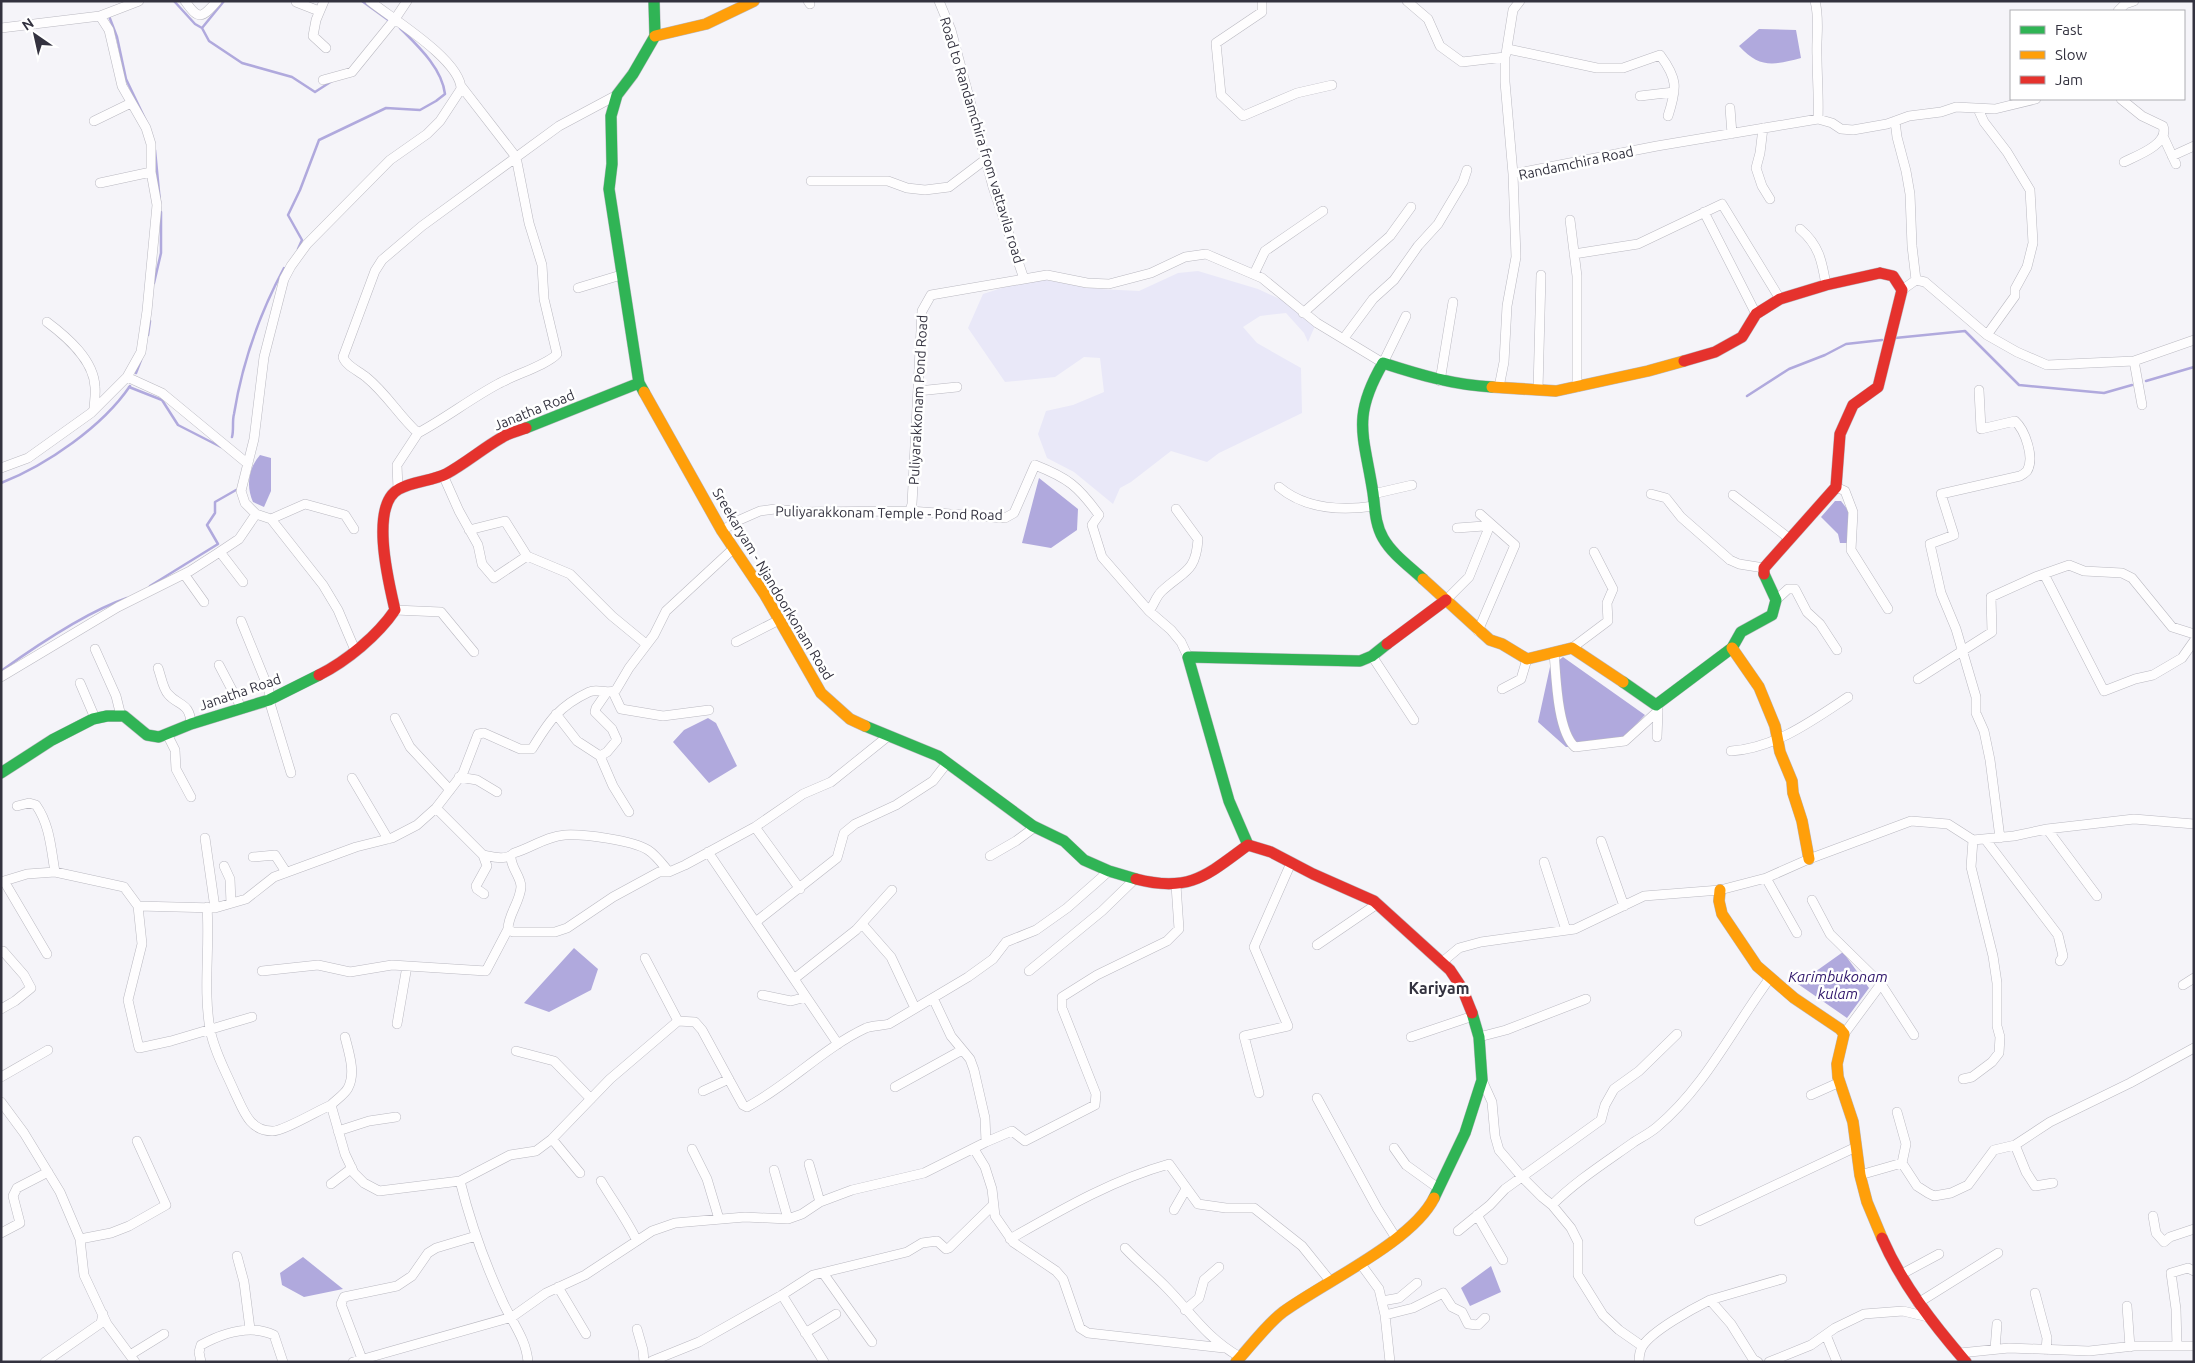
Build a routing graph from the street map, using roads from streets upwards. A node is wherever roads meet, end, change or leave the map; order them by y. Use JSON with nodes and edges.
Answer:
{"nodes":[{"id":1,"x":139,"y":1,"type":"edge"},
{"id":2,"x":185,"y":1,"type":"edge"},
{"id":3,"x":217,"y":1,"type":"edge"},
{"id":4,"x":324,"y":1,"type":"edge"},
{"id":5,"x":370,"y":1,"type":"edge"},
{"id":6,"x":406,"y":1,"type":"edge"},
{"id":7,"x":654,"y":1,"type":"edge"},
{"id":8,"x":754,"y":1,"type":"edge"},
{"id":9,"x":939,"y":1,"type":"edge"},
{"id":10,"x":1262,"y":1,"type":"edge"},
{"id":11,"x":1407,"y":1,"type":"edge"},
{"id":12,"x":1520,"y":1,"type":"edge"},
{"id":13,"x":1815,"y":1,"type":"edge"},
{"id":14,"x":2134,"y":1,"type":"edge"},
{"id":15,"x":296,"y":2,"type":"edge"},
{"id":16,"x":2119,"y":10,"type":"edge"},
{"id":17,"x":319,"y":11,"type":"junction"},
{"id":18,"x":100,"y":16,"type":"junction"},
{"id":19,"x":395,"y":19,"type":"junction"},
{"id":20,"x":1,"y":28,"type":"edge"},
{"id":21,"x":655,"y":36,"type":"junction"},
{"id":22,"x":326,"y":48,"type":"dead end"},
{"id":23,"x":1507,"y":53,"type":"junction"},
{"id":24,"x":323,"y":80,"type":"dead end"},
{"id":25,"x":461,"y":86,"type":"junction"},
{"id":26,"x":1332,"y":86,"type":"dead end"},
{"id":27,"x":1674,"y":92,"type":"junction"},
{"id":28,"x":617,"y":95,"type":"junction"},
{"id":29,"x":1640,"y":96,"type":"dead end"},
{"id":30,"x":2032,"y":100,"type":"edge"},
{"id":31,"x":2122,"y":100,"type":"edge"},
{"id":32,"x":131,"y":103,"type":"junction"},
{"id":33,"x":1730,"y":108,"type":"dead end"},
{"id":34,"x":1978,"y":109,"type":"junction"},
{"id":35,"x":1668,"y":116,"type":"dead end"},
{"id":36,"x":1818,"y":119,"type":"junction"},
{"id":37,"x":94,"y":121,"type":"dead end"},
{"id":38,"x":1895,"y":121,"type":"junction"},
{"id":39,"x":1763,"y":128,"type":"junction"},
{"id":40,"x":1732,"y":134,"type":"junction"},
{"id":41,"x":2163,"y":136,"type":"junction"},
{"id":42,"x":2194,"y":146,"type":"edge"},
{"id":43,"x":516,"y":157,"type":"junction"},
{"id":44,"x":986,"y":159,"type":"junction"},
{"id":45,"x":2124,"y":162,"type":"dead end"},
{"id":46,"x":1467,"y":170,"type":"dead end"},
{"id":47,"x":151,"y":172,"type":"junction"},
{"id":48,"x":1513,"y":174,"type":"junction"},
{"id":49,"x":811,"y":181,"type":"dead end"},
{"id":50,"x":100,"y":183,"type":"dead end"},
{"id":51,"x":1770,"y":199,"type":"dead end"},
{"id":52,"x":1411,"y":207,"type":"dead end"},
{"id":53,"x":1323,"y":212,"type":"dead end"},
{"id":54,"x":1704,"y":212,"type":"junction"},
{"id":55,"x":1570,"y":220,"type":"dead end"},
{"id":56,"x":1800,"y":228,"type":"dead end"},
{"id":57,"x":1574,"y":254,"type":"junction"},
{"id":58,"x":1254,"y":274,"type":"junction"},
{"id":59,"x":621,"y":275,"type":"junction"},
{"id":60,"x":1541,"y":275,"type":"dead end"},
{"id":61,"x":1024,"y":279,"type":"junction"},
{"id":62,"x":1916,"y":280,"type":"junction"},
{"id":63,"x":1826,"y":285,"type":"junction"},
{"id":64,"x":578,"y":288,"type":"dead end"},
{"id":65,"x":1902,"y":290,"type":"junction"},
{"id":66,"x":1780,"y":299,"type":"junction"},
{"id":67,"x":1453,"y":302,"type":"dead end"},
{"id":68,"x":1303,"y":313,"type":"junction"},
{"id":69,"x":1756,"y":314,"type":"junction"},
{"id":70,"x":1406,"y":316,"type":"dead end"},
{"id":71,"x":47,"y":322,"type":"dead end"},
{"id":72,"x":1987,"y":335,"type":"junction"},
{"id":73,"x":1344,"y":338,"type":"junction"},
{"id":74,"x":2194,"y":340,"type":"edge"},
{"id":75,"x":2134,"y":361,"type":"junction"},
{"id":76,"x":1383,"y":363,"type":"junction"},
{"id":77,"x":127,"y":377,"type":"junction"},
{"id":78,"x":1440,"y":381,"type":"junction"},
{"id":79,"x":639,"y":383,"type":"junction"},
{"id":80,"x":957,"y":387,"type":"dead end"},
{"id":81,"x":1500,"y":387,"type":"junction"},
{"id":82,"x":1577,"y":387,"type":"junction"},
{"id":83,"x":1538,"y":390,"type":"junction"},
{"id":84,"x":1979,"y":390,"type":"dead end"},
{"id":85,"x":918,"y":391,"type":"junction"},
{"id":86,"x":2142,"y":405,"type":"dead end"},
{"id":87,"x":94,"y":410,"type":"junction"},
{"id":88,"x":418,"y":433,"type":"junction"},
{"id":89,"x":248,"y":464,"type":"junction"},
{"id":90,"x":1,"y":468,"type":"edge"},
{"id":91,"x":443,"y":475,"type":"junction"},
{"id":92,"x":1412,"y":485,"type":"dead end"},
{"id":93,"x":1279,"y":487,"type":"dead end"},
{"id":94,"x":1836,"y":487,"type":"junction"},
{"id":95,"x":398,"y":489,"type":"junction"},
{"id":96,"x":1373,"y":494,"type":"junction"},
{"id":97,"x":1651,"y":494,"type":"dead end"},
{"id":98,"x":1733,"y":495,"type":"dead end"},
{"id":99,"x":1374,"y":506,"type":"junction"},
{"id":100,"x":1176,"y":509,"type":"dead end"},
{"id":101,"x":910,"y":510,"type":"junction"},
{"id":102,"x":256,"y":514,"type":"junction"},
{"id":103,"x":1480,"y":514,"type":"dead end"},
{"id":104,"x":271,"y":519,"type":"junction"},
{"id":105,"x":1457,"y":528,"type":"dead end"},
{"id":106,"x":354,"y":529,"type":"dead end"},
{"id":107,"x":469,"y":530,"type":"junction"},
{"id":108,"x":722,"y":531,"type":"junction"},
{"id":109,"x":1790,"y":539,"type":"junction"},
{"id":110,"x":733,"y":549,"type":"junction"},
{"id":111,"x":220,"y":552,"type":"junction"},
{"id":112,"x":1594,"y":552,"type":"dead end"},
{"id":113,"x":527,"y":556,"type":"junction"},
{"id":114,"x":1764,"y":568,"type":"junction"},
{"id":115,"x":184,"y":574,"type":"junction"},
{"id":116,"x":2044,"y":574,"type":"junction"},
{"id":117,"x":242,"y":582,"type":"dead end"},
{"id":118,"x":1446,"y":600,"type":"junction"},
{"id":119,"x":1776,"y":600,"type":"junction"},
{"id":120,"x":204,"y":602,"type":"dead end"},
{"id":121,"x":1888,"y":609,"type":"dead end"},
{"id":122,"x":395,"y":610,"type":"junction"},
{"id":123,"x":1149,"y":611,"type":"junction"},
{"id":124,"x":779,"y":620,"type":"junction"},
{"id":125,"x":241,"y":621,"type":"dead end"},
{"id":126,"x":1478,"y":630,"type":"junction"},
{"id":127,"x":2194,"y":634,"type":"edge"},
{"id":128,"x":2194,"y":641,"type":"edge"},
{"id":129,"x":736,"y":642,"type":"dead end"},
{"id":130,"x":646,"y":644,"type":"junction"},
{"id":131,"x":1572,"y":648,"type":"junction"},
{"id":132,"x":1732,"y":648,"type":"junction"},
{"id":133,"x":95,"y":649,"type":"dead end"},
{"id":134,"x":355,"y":650,"type":"junction"},
{"id":135,"x":1837,"y":650,"type":"dead end"},
{"id":136,"x":474,"y":652,"type":"dead end"},
{"id":137,"x":1554,"y":652,"type":"junction"},
{"id":138,"x":1963,"y":652,"type":"junction"},
{"id":139,"x":1372,"y":656,"type":"junction"},
{"id":140,"x":1188,"y":657,"type":"junction"},
{"id":141,"x":1527,"y":659,"type":"junction"},
{"id":142,"x":219,"y":665,"type":"dead end"},
{"id":143,"x":158,"y":668,"type":"dead end"},
{"id":144,"x":1,"y":677,"type":"edge"},
{"id":145,"x":1918,"y":680,"type":"dead end"},
{"id":146,"x":80,"y":682,"type":"dead end"},
{"id":147,"x":1502,"y":689,"type":"dead end"},
{"id":148,"x":610,"y":692,"type":"junction"},
{"id":149,"x":1848,"y":697,"type":"dead end"},
{"id":150,"x":268,"y":700,"type":"junction"},
{"id":151,"x":241,"y":708,"type":"junction"},
{"id":152,"x":1657,"y":708,"type":"junction"},
{"id":153,"x":709,"y":710,"type":"dead end"},
{"id":154,"x":556,"y":714,"type":"junction"},
{"id":155,"x":121,"y":716,"type":"junction"},
{"id":156,"x":95,"y":718,"type":"junction"},
{"id":157,"x":395,"y":718,"type":"dead end"},
{"id":158,"x":1414,"y":720,"type":"dead end"},
{"id":159,"x":191,"y":724,"type":"junction"},
{"id":160,"x":167,"y":734,"type":"junction"},
{"id":161,"x":887,"y":737,"type":"junction"},
{"id":162,"x":1658,"y":737,"type":"dead end"},
{"id":163,"x":1778,"y":740,"type":"junction"},
{"id":164,"x":1731,"y":751,"type":"dead end"},
{"id":165,"x":600,"y":756,"type":"junction"},
{"id":166,"x":947,"y":763,"type":"junction"},
{"id":167,"x":1,"y":773,"type":"edge"},
{"id":168,"x":291,"y":773,"type":"dead end"},
{"id":169,"x":459,"y":777,"type":"junction"},
{"id":170,"x":352,"y":778,"type":"dead end"},
{"id":171,"x":450,"y":790,"type":"junction"},
{"id":172,"x":497,"y":792,"type":"dead end"},
{"id":173,"x":190,"y":796,"type":"dead end"},
{"id":174,"x":17,"y":806,"type":"dead end"},
{"id":175,"x":436,"y":808,"type":"junction"},
{"id":176,"x":629,"y":812,"type":"dead end"},
{"id":177,"x":1034,"y":826,"type":"junction"},
{"id":178,"x":2193,"y":826,"type":"edge"},
{"id":179,"x":754,"y":827,"type":"junction"},
{"id":180,"x":2047,"y":828,"type":"junction"},
{"id":181,"x":205,"y":838,"type":"dead end"},
{"id":182,"x":2000,"y":838,"type":"junction"},
{"id":183,"x":388,"y":839,"type":"junction"},
{"id":184,"x":1985,"y":839,"type":"junction"},
{"id":185,"x":1974,"y":840,"type":"junction"},
{"id":186,"x":1601,"y":841,"type":"dead end"},
{"id":187,"x":1248,"y":845,"type":"junction"},
{"id":188,"x":708,"y":852,"type":"junction"},
{"id":189,"x":483,"y":855,"type":"junction"},
{"id":190,"x":254,"y":856,"type":"dead end"},
{"id":191,"x":511,"y":856,"type":"junction"},
{"id":192,"x":990,"y":856,"type":"dead end"},
{"id":193,"x":1809,"y":858,"type":"junction"},
{"id":194,"x":1544,"y":862,"type":"dead end"},
{"id":195,"x":1291,"y":863,"type":"junction"},
{"id":196,"x":224,"y":866,"type":"dead end"},
{"id":197,"x":1109,"y":871,"type":"junction"},
{"id":198,"x":55,"y":872,"type":"junction"},
{"id":199,"x":286,"y":872,"type":"junction"},
{"id":200,"x":669,"y":872,"type":"junction"},
{"id":201,"x":1766,"y":878,"type":"junction"},
{"id":202,"x":1135,"y":879,"type":"junction"},
{"id":203,"x":3,"y":881,"type":"edge"},
{"id":204,"x":1176,"y":885,"type":"junction"},
{"id":205,"x":800,"y":889,"type":"junction"},
{"id":206,"x":892,"y":890,"type":"dead end"},
{"id":207,"x":1720,"y":890,"type":"junction"},
{"id":208,"x":484,"y":894,"type":"dead end"},
{"id":209,"x":2097,"y":896,"type":"dead end"},
{"id":210,"x":1812,"y":900,"type":"dead end"},
{"id":211,"x":231,"y":903,"type":"junction"},
{"id":212,"x":1377,"y":904,"type":"junction"},
{"id":213,"x":138,"y":906,"type":"junction"},
{"id":214,"x":1624,"y":906,"type":"junction"},
{"id":215,"x":211,"y":907,"type":"junction"},
{"id":216,"x":756,"y":921,"type":"junction"},
{"id":217,"x":862,"y":924,"type":"junction"},
{"id":218,"x":508,"y":929,"type":"junction"},
{"id":219,"x":1566,"y":930,"type":"junction"},
{"id":220,"x":1797,"y":934,"type":"dead end"},
{"id":221,"x":1317,"y":945,"type":"dead end"},
{"id":222,"x":3,"y":951,"type":"dead end"},
{"id":223,"x":47,"y":954,"type":"dead end"},
{"id":224,"x":645,"y":958,"type":"dead end"},
{"id":225,"x":2060,"y":961,"type":"dead end"},
{"id":226,"x":1441,"y":963,"type":"junction"},
{"id":227,"x":407,"y":966,"type":"junction"},
{"id":228,"x":262,"y":971,"type":"dead end"},
{"id":229,"x":1028,"y":971,"type":"dead end"},
{"id":230,"x":1770,"y":978,"type":"junction"},
{"id":231,"x":2194,"y":978,"type":"edge"},
{"id":232,"x":794,"y":979,"type":"junction"},
{"id":233,"x":1881,"y":984,"type":"junction"},
{"id":234,"x":2184,"y":985,"type":"dead end"},
{"id":235,"x":762,"y":995,"type":"dead end"},
{"id":236,"x":806,"y":997,"type":"junction"},
{"id":237,"x":933,"y":998,"type":"junction"},
{"id":238,"x":1586,"y":999,"type":"dead end"},
{"id":239,"x":915,"y":1008,"type":"junction"},
{"id":240,"x":1,"y":1009,"type":"edge"},
{"id":241,"x":1473,"y":1016,"type":"junction"},
{"id":242,"x":252,"y":1017,"type":"dead end"},
{"id":243,"x":678,"y":1021,"type":"junction"},
{"id":244,"x":397,"y":1024,"type":"dead end"},
{"id":245,"x":210,"y":1029,"type":"junction"},
{"id":246,"x":1677,"y":1034,"type":"dead end"},
{"id":247,"x":1844,"y":1034,"type":"junction"},
{"id":248,"x":1914,"y":1035,"type":"dead end"},
{"id":249,"x":345,"y":1037,"type":"dead end"},
{"id":250,"x":1411,"y":1037,"type":"dead end"},
{"id":251,"x":1479,"y":1037,"type":"junction"},
{"id":252,"x":838,"y":1044,"type":"junction"},
{"id":253,"x":2194,"y":1048,"type":"edge"},
{"id":254,"x":48,"y":1050,"type":"dead end"},
{"id":255,"x":962,"y":1050,"type":"junction"},
{"id":256,"x":516,"y":1051,"type":"dead end"},
{"id":257,"x":1,"y":1077,"type":"edge"},
{"id":258,"x":728,"y":1079,"type":"junction"},
{"id":259,"x":1964,"y":1079,"type":"dead end"},
{"id":260,"x":1482,"y":1080,"type":"junction"},
{"id":261,"x":1840,"y":1082,"type":"junction"},
{"id":262,"x":895,"y":1087,"type":"dead end"},
{"id":263,"x":703,"y":1091,"type":"dead end"},
{"id":264,"x":1259,"y":1093,"type":"dead end"},
{"id":265,"x":1811,"y":1095,"type":"dead end"},
{"id":266,"x":1317,"y":1098,"type":"dead end"},
{"id":267,"x":592,"y":1099,"type":"junction"},
{"id":268,"x":1,"y":1102,"type":"edge"},
{"id":269,"x":331,"y":1105,"type":"junction"},
{"id":270,"x":1897,"y":1112,"type":"dead end"},
{"id":271,"x":396,"y":1117,"type":"dead end"},
{"id":272,"x":338,"y":1131,"type":"junction"},
{"id":273,"x":552,"y":1139,"type":"junction"},
{"id":274,"x":137,"y":1141,"type":"dead end"},
{"id":275,"x":986,"y":1142,"type":"junction"},
{"id":276,"x":2014,"y":1145,"type":"junction"},
{"id":277,"x":1856,"y":1147,"type":"junction"},
{"id":278,"x":1394,"y":1148,"type":"dead end"},
{"id":279,"x":692,"y":1149,"type":"dead end"},
{"id":280,"x":974,"y":1149,"type":"junction"},
{"id":281,"x":1902,"y":1163,"type":"junction"},
{"id":282,"x":809,"y":1164,"type":"dead end"},
{"id":283,"x":352,"y":1168,"type":"junction"},
{"id":284,"x":774,"y":1170,"type":"dead end"},
{"id":285,"x":48,"y":1172,"type":"junction"},
{"id":286,"x":580,"y":1174,"type":"dead end"},
{"id":287,"x":1860,"y":1175,"type":"junction"},
{"id":288,"x":1522,"y":1177,"type":"junction"},
{"id":289,"x":601,"y":1180,"type":"dead end"},
{"id":290,"x":460,"y":1181,"type":"junction"},
{"id":291,"x":2054,"y":1183,"type":"dead end"},
{"id":292,"x":331,"y":1184,"type":"dead end"},
{"id":293,"x":1438,"y":1188,"type":"junction"},
{"id":294,"x":1186,"y":1189,"type":"junction"},
{"id":295,"x":820,"y":1202,"type":"junction"},
{"id":296,"x":1552,"y":1205,"type":"junction"},
{"id":297,"x":992,"y":1206,"type":"junction"},
{"id":298,"x":1174,"y":1210,"type":"dead end"},
{"id":299,"x":1477,"y":1215,"type":"junction"},
{"id":300,"x":2153,"y":1216,"type":"dead end"},
{"id":301,"x":719,"y":1219,"type":"junction"},
{"id":302,"x":788,"y":1219,"type":"junction"},
{"id":303,"x":1699,"y":1221,"type":"dead end"},
{"id":304,"x":2194,"y":1229,"type":"edge"},
{"id":305,"x":1458,"y":1231,"type":"dead end"},
{"id":306,"x":1,"y":1233,"type":"edge"},
{"id":307,"x":476,"y":1236,"type":"junction"},
{"id":308,"x":1396,"y":1238,"type":"junction"},
{"id":309,"x":80,"y":1239,"type":"junction"},
{"id":310,"x":1010,"y":1239,"type":"junction"},
{"id":311,"x":638,"y":1241,"type":"junction"},
{"id":312,"x":1125,"y":1248,"type":"dead end"},
{"id":313,"x":1998,"y":1253,"type":"dead end"},
{"id":314,"x":1939,"y":1254,"type":"dead end"},
{"id":315,"x":237,"y":1256,"type":"dead end"},
{"id":316,"x":1503,"y":1260,"type":"dead end"},
{"id":317,"x":1360,"y":1263,"type":"junction"},
{"id":318,"x":1219,"y":1267,"type":"dead end"},
{"id":319,"x":2194,"y":1271,"type":"edge"},
{"id":320,"x":822,"y":1272,"type":"junction"},
{"id":321,"x":1900,"y":1275,"type":"junction"},
{"id":322,"x":1782,"y":1279,"type":"dead end"},
{"id":323,"x":1331,"y":1282,"type":"junction"},
{"id":324,"x":1417,"y":1283,"type":"dead end"},
{"id":325,"x":558,"y":1287,"type":"junction"},
{"id":326,"x":2035,"y":1293,"type":"dead end"},
{"id":327,"x":782,"y":1296,"type":"junction"},
{"id":328,"x":1710,"y":1300,"type":"junction"},
{"id":329,"x":1382,"y":1301,"type":"junction"},
{"id":330,"x":1918,"y":1302,"type":"junction"},
{"id":331,"x":2127,"y":1306,"type":"dead end"},
{"id":332,"x":1185,"y":1310,"type":"junction"},
{"id":333,"x":103,"y":1314,"type":"junction"},
{"id":334,"x":836,"y":1314,"type":"dead end"},
{"id":335,"x":1385,"y":1315,"type":"junction"},
{"id":336,"x":512,"y":1317,"type":"junction"},
{"id":337,"x":1485,"y":1318,"type":"dead end"},
{"id":338,"x":1931,"y":1318,"type":"junction"},
{"id":339,"x":1997,"y":1324,"type":"dead end"},
{"id":340,"x":250,"y":1329,"type":"junction"},
{"id":341,"x":637,"y":1329,"type":"dead end"},
{"id":342,"x":806,"y":1333,"type":"junction"},
{"id":343,"x":164,"y":1334,"type":"dead end"},
{"id":344,"x":586,"y":1334,"type":"dead end"},
{"id":345,"x":1826,"y":1335,"type":"junction"},
{"id":346,"x":872,"y":1342,"type":"dead end"},
{"id":347,"x":1642,"y":1346,"type":"junction"},
{"id":348,"x":2177,"y":1346,"type":"junction"},
{"id":349,"x":2194,"y":1346,"type":"edge"},
{"id":350,"x":2130,"y":1347,"type":"junction"},
{"id":351,"x":1224,"y":1348,"type":"junction"},
{"id":352,"x":1995,"y":1350,"type":"junction"},
{"id":353,"x":2046,"y":1350,"type":"junction"},
{"id":354,"x":1963,"y":1357,"type":"edge"},
{"id":355,"x":133,"y":1358,"type":"edge"},
{"id":356,"x":1238,"y":1359,"type":"edge"},
{"id":357,"x":357,"y":1360,"type":"edge"},
{"id":358,"x":652,"y":1361,"type":"edge"},
{"id":359,"x":45,"y":1362,"type":"edge"},
{"id":360,"x":201,"y":1362,"type":"edge"},
{"id":361,"x":282,"y":1362,"type":"edge"},
{"id":362,"x":528,"y":1362,"type":"edge"},
{"id":363,"x":640,"y":1362,"type":"edge"},
{"id":364,"x":644,"y":1362,"type":"edge"},
{"id":365,"x":824,"y":1362,"type":"edge"},
{"id":366,"x":1390,"y":1362,"type":"edge"},
{"id":367,"x":1639,"y":1362,"type":"edge"},
{"id":368,"x":1758,"y":1362,"type":"edge"},
{"id":369,"x":1768,"y":1362,"type":"edge"},
{"id":370,"x":1837,"y":1362,"type":"edge"}],
"edges":[{"from":1,"to":18,"type":"street"},
{"from":2,"to":3,"type":"street"},
{"from":4,"to":17,"type":"street"},
{"from":5,"to":19,"type":"street"},
{"from":6,"to":19,"type":"street"},
{"from":7,"to":21,"type":"street"},
{"from":8,"to":21,"type":"street"},
{"from":9,"to":44,"type":"street","name":"Road to Randamchira from vattavila road"},
{"from":10,"to":26,"type":"street"},
{"from":11,"to":23,"type":"street"},
{"from":12,"to":23,"type":"street"},
{"from":13,"to":36,"type":"street"},
{"from":14,"to":16,"type":"street"},
{"from":15,"to":17,"type":"street"},
{"from":17,"to":22,"type":"street"},
{"from":18,"to":20,"type":"street"},
{"from":18,"to":32,"type":"street"},
{"from":19,"to":24,"type":"street"},
{"from":19,"to":25,"type":"street"},
{"from":21,"to":28,"type":"street","name":"Sreekaryam - Njandoorkonam Road"},
{"from":23,"to":27,"type":"street"},
{"from":23,"to":48,"type":"street"},
{"from":25,"to":43,"type":"street"},
{"from":25,"to":89,"type":"street"},
{"from":27,"to":29,"type":"street"},
{"from":27,"to":35,"type":"street"},
{"from":28,"to":43,"type":"street"},
{"from":28,"to":59,"type":"street","name":"Sreekaryam - Njandoorkonam Road"},
{"from":30,"to":34,"type":"street"},
{"from":31,"to":41,"type":"street"},
{"from":32,"to":37,"type":"street"},
{"from":32,"to":47,"type":"street"},
{"from":33,"to":40,"type":"street"},
{"from":34,"to":38,"type":"street"},
{"from":34,"to":72,"type":"street"},
{"from":36,"to":38,"type":"street"},
{"from":36,"to":39,"type":"street","name":"Randamchira Road"},
{"from":38,"to":62,"type":"street"},
{"from":39,"to":40,"type":"street","name":"Randamchira Road"},
{"from":39,"to":51,"type":"street"},
{"from":40,"to":48,"type":"street","name":"Randamchira Road"},
{"from":41,"to":42,"type":"street"},
{"from":41,"to":45,"type":"street"},
{"from":43,"to":88,"type":"street"},
{"from":43,"to":88,"type":"street"},
{"from":44,"to":49,"type":"street"},
{"from":44,"to":61,"type":"street","name":"Road to Randamchira from vattavila road"},
{"from":46,"to":73,"type":"street"},
{"from":47,"to":50,"type":"street"},
{"from":47,"to":77,"type":"street"},
{"from":48,"to":81,"type":"street","name":"Randamchira Road"},
{"from":52,"to":68,"type":"street"},
{"from":53,"to":58,"type":"street"},
{"from":54,"to":57,"type":"street"},
{"from":54,"to":66,"type":"street"},
{"from":54,"to":69,"type":"street"},
{"from":55,"to":57,"type":"street"},
{"from":56,"to":63,"type":"street"},
{"from":57,"to":82,"type":"street"},
{"from":58,"to":61,"type":"street"},
{"from":58,"to":68,"type":"street"},
{"from":59,"to":64,"type":"street"},
{"from":59,"to":79,"type":"street","name":"Sreekaryam - Njandoorkonam Road"},
{"from":60,"to":83,"type":"street"},
{"from":61,"to":85,"type":"street","name":"Puliyarakkonam Pond Road"},
{"from":62,"to":65,"type":"street"},
{"from":62,"to":72,"type":"street"},
{"from":63,"to":65,"type":"street"},
{"from":63,"to":66,"type":"street"},
{"from":65,"to":94,"type":"street"},
{"from":66,"to":69,"type":"street"},
{"from":67,"to":78,"type":"street"},
{"from":68,"to":73,"type":"street"},
{"from":69,"to":82,"type":"street"},
{"from":70,"to":76,"type":"street"},
{"from":71,"to":87,"type":"street"},
{"from":72,"to":75,"type":"street"},
{"from":73,"to":76,"type":"street"},
{"from":74,"to":75,"type":"street"},
{"from":75,"to":86,"type":"street"},
{"from":76,"to":78,"type":"street"},
{"from":76,"to":96,"type":"street"},
{"from":77,"to":87,"type":"street"},
{"from":77,"to":89,"type":"street"},
{"from":78,"to":81,"type":"street"},
{"from":79,"to":91,"type":"street","name":"Janatha Road"},
{"from":79,"to":108,"type":"street","name":"Sreekaryam - Njandoorkonam Road"},
{"from":80,"to":85,"type":"street"},
{"from":81,"to":83,"type":"street"},
{"from":82,"to":83,"type":"street"},
{"from":84,"to":138,"type":"street"},
{"from":85,"to":101,"type":"street","name":"Puliyarakkonam Pond Road"},
{"from":87,"to":90,"type":"street"},
{"from":88,"to":95,"type":"street"},
{"from":89,"to":102,"type":"street"},
{"from":91,"to":95,"type":"street","name":"Janatha Road"},
{"from":91,"to":107,"type":"street"},
{"from":92,"to":96,"type":"street"},
{"from":93,"to":99,"type":"street"},
{"from":94,"to":109,"type":"street"},
{"from":94,"to":121,"type":"street"},
{"from":95,"to":122,"type":"street"},
{"from":96,"to":99,"type":"street"},
{"from":97,"to":114,"type":"street"},
{"from":98,"to":109,"type":"street"},
{"from":99,"to":118,"type":"street"},
{"from":100,"to":123,"type":"street"},
{"from":101,"to":108,"type":"street","name":"Puliyarakkonam Temple - Pond Road"},
{"from":101,"to":123,"type":"street","name":"Puliyarakkonam Temple - Pond Road"},
{"from":102,"to":104,"type":"street"},
{"from":102,"to":111,"type":"street"},
{"from":103,"to":126,"type":"street"},
{"from":104,"to":106,"type":"street"},
{"from":104,"to":134,"type":"street"},
{"from":105,"to":118,"type":"street"},
{"from":107,"to":113,"type":"street"},
{"from":107,"to":113,"type":"street"},
{"from":108,"to":110,"type":"street","name":"Sreekaryam - Njandoorkonam Road"},
{"from":109,"to":114,"type":"street"},
{"from":110,"to":124,"type":"street","name":"Sreekaryam - Njandoorkonam Road"},
{"from":110,"to":130,"type":"street"},
{"from":111,"to":115,"type":"street"},
{"from":111,"to":117,"type":"street"},
{"from":112,"to":131,"type":"street"},
{"from":113,"to":130,"type":"street"},
{"from":114,"to":119,"type":"street"},
{"from":115,"to":120,"type":"street"},
{"from":115,"to":144,"type":"street"},
{"from":116,"to":127,"type":"street"},
{"from":116,"to":128,"type":"street"},
{"from":116,"to":138,"type":"street"},
{"from":118,"to":126,"type":"street"},
{"from":118,"to":139,"type":"street"},
{"from":119,"to":132,"type":"street"},
{"from":119,"to":135,"type":"street"},
{"from":122,"to":134,"type":"street","name":"Janatha Road"},
{"from":122,"to":136,"type":"street"},
{"from":123,"to":140,"type":"street","name":"Puliyarakkonam Temple - Pond Road"},
{"from":124,"to":129,"type":"street"},
{"from":124,"to":161,"type":"street","name":"Sreekaryam - Njandoorkonam Road"},
{"from":125,"to":150,"type":"street"},
{"from":126,"to":141,"type":"street"},
{"from":130,"to":148,"type":"street"},
{"from":131,"to":137,"type":"street"},
{"from":131,"to":152,"type":"street"},
{"from":132,"to":152,"type":"street"},
{"from":132,"to":163,"type":"street"},
{"from":133,"to":155,"type":"street"},
{"from":134,"to":150,"type":"street","name":"Janatha Road"},
{"from":137,"to":141,"type":"street"},
{"from":137,"to":152,"type":"street"},
{"from":138,"to":145,"type":"street"},
{"from":138,"to":182,"type":"street"},
{"from":139,"to":140,"type":"street"},
{"from":139,"to":158,"type":"street"},
{"from":140,"to":187,"type":"street"},
{"from":141,"to":147,"type":"street"},
{"from":142,"to":151,"type":"street"},
{"from":143,"to":159,"type":"street"},
{"from":146,"to":156,"type":"street"},
{"from":148,"to":153,"type":"street"},
{"from":148,"to":154,"type":"street"},
{"from":148,"to":165,"type":"street"},
{"from":149,"to":163,"type":"street"},
{"from":150,"to":151,"type":"street","name":"Janatha Road"},
{"from":150,"to":168,"type":"street"},
{"from":151,"to":159,"type":"street","name":"Janatha Road"},
{"from":152,"to":162,"type":"street"},
{"from":154,"to":165,"type":"street"},
{"from":154,"to":169,"type":"street"},
{"from":155,"to":156,"type":"street"},
{"from":155,"to":160,"type":"street","name":"Janatha Road"},
{"from":156,"to":167,"type":"street"},
{"from":157,"to":171,"type":"street"},
{"from":159,"to":160,"type":"street","name":"Janatha Road"},
{"from":160,"to":173,"type":"street"},
{"from":161,"to":166,"type":"street","name":"Sreekaryam - Njandoorkonam Road"},
{"from":161,"to":179,"type":"street"},
{"from":163,"to":164,"type":"street"},
{"from":163,"to":193,"type":"street"},
{"from":165,"to":176,"type":"street"},
{"from":166,"to":177,"type":"street","name":"Sreekaryam - Njandoorkonam Road"},
{"from":166,"to":205,"type":"street"},
{"from":169,"to":171,"type":"street"},
{"from":169,"to":172,"type":"street"},
{"from":170,"to":183,"type":"street"},
{"from":171,"to":175,"type":"street"},
{"from":174,"to":198,"type":"street"},
{"from":175,"to":183,"type":"street"},
{"from":175,"to":189,"type":"street"},
{"from":177,"to":192,"type":"street"},
{"from":177,"to":197,"type":"street","name":"Sreekaryam - Njandoorkonam Road"},
{"from":178,"to":180,"type":"street"},
{"from":179,"to":188,"type":"street"},
{"from":179,"to":205,"type":"street"},
{"from":180,"to":182,"type":"street"},
{"from":180,"to":209,"type":"street"},
{"from":181,"to":215,"type":"street"},
{"from":182,"to":184,"type":"street"},
{"from":183,"to":199,"type":"street"},
{"from":184,"to":185,"type":"street"},
{"from":184,"to":225,"type":"street"},
{"from":185,"to":193,"type":"street"},
{"from":185,"to":259,"type":"street"},
{"from":186,"to":214,"type":"street"},
{"from":187,"to":195,"type":"street"},
{"from":187,"to":204,"type":"street","name":"Sreekaryam - Njandoorkonam Road"},
{"from":188,"to":200,"type":"street"},
{"from":188,"to":216,"type":"street"},
{"from":189,"to":191,"type":"street"},
{"from":189,"to":208,"type":"street"},
{"from":190,"to":199,"type":"street"},
{"from":191,"to":200,"type":"street"},
{"from":191,"to":218,"type":"street"},
{"from":193,"to":201,"type":"street"},
{"from":194,"to":219,"type":"street"},
{"from":195,"to":212,"type":"street"},
{"from":195,"to":264,"type":"street"},
{"from":196,"to":211,"type":"street"},
{"from":197,"to":202,"type":"street","name":"Sreekaryam - Njandoorkonam Road"},
{"from":197,"to":237,"type":"street"},
{"from":198,"to":203,"type":"street"},
{"from":198,"to":213,"type":"street"},
{"from":199,"to":211,"type":"street"},
{"from":200,"to":218,"type":"street"},
{"from":201,"to":207,"type":"street"},
{"from":201,"to":220,"type":"street"},
{"from":202,"to":204,"type":"street","name":"Sreekaryam - Njandoorkonam Road"},
{"from":202,"to":229,"type":"street"},
{"from":203,"to":223,"type":"street"},
{"from":204,"to":275,"type":"street"},
{"from":205,"to":216,"type":"street"},
{"from":206,"to":217,"type":"street"},
{"from":207,"to":214,"type":"street"},
{"from":207,"to":230,"type":"street"},
{"from":210,"to":233,"type":"street"},
{"from":211,"to":215,"type":"street"},
{"from":212,"to":221,"type":"street"},
{"from":212,"to":226,"type":"street"},
{"from":213,"to":215,"type":"street"},
{"from":213,"to":245,"type":"street"},
{"from":214,"to":219,"type":"street"},
{"from":215,"to":245,"type":"street"},
{"from":216,"to":232,"type":"street"},
{"from":217,"to":232,"type":"street"},
{"from":217,"to":239,"type":"street"},
{"from":218,"to":227,"type":"street"},
{"from":219,"to":226,"type":"street"},
{"from":222,"to":240,"type":"street"},
{"from":224,"to":243,"type":"street"},
{"from":226,"to":241,"type":"street"},
{"from":227,"to":228,"type":"street"},
{"from":227,"to":244,"type":"street"},
{"from":230,"to":247,"type":"street"},
{"from":230,"to":296,"type":"street"},
{"from":231,"to":234,"type":"street"},
{"from":232,"to":236,"type":"street"},
{"from":233,"to":247,"type":"street"},
{"from":233,"to":248,"type":"street"},
{"from":235,"to":236,"type":"street"},
{"from":236,"to":252,"type":"street"},
{"from":237,"to":239,"type":"street"},
{"from":237,"to":255,"type":"street"},
{"from":238,"to":251,"type":"street"},
{"from":239,"to":252,"type":"street"},
{"from":241,"to":250,"type":"street"},
{"from":241,"to":251,"type":"street"},
{"from":242,"to":245,"type":"street"},
{"from":243,"to":258,"type":"street"},
{"from":243,"to":267,"type":"street"},
{"from":245,"to":269,"type":"street"},
{"from":246,"to":288,"type":"street"},
{"from":247,"to":261,"type":"street"},
{"from":249,"to":269,"type":"street"},
{"from":251,"to":260,"type":"street"},
{"from":252,"to":258,"type":"street"},
{"from":253,"to":276,"type":"street"},
{"from":254,"to":257,"type":"street"},
{"from":255,"to":262,"type":"street"},
{"from":255,"to":275,"type":"street"},
{"from":256,"to":267,"type":"street"},
{"from":258,"to":263,"type":"street"},
{"from":260,"to":288,"type":"street"},
{"from":260,"to":293,"type":"street"},
{"from":261,"to":265,"type":"street"},
{"from":261,"to":277,"type":"street"},
{"from":266,"to":308,"type":"street"},
{"from":267,"to":273,"type":"street"},
{"from":268,"to":285,"type":"street"},
{"from":269,"to":272,"type":"street"},
{"from":270,"to":281,"type":"street"},
{"from":271,"to":272,"type":"street"},
{"from":272,"to":283,"type":"street"},
{"from":273,"to":286,"type":"street"},
{"from":273,"to":290,"type":"street"},
{"from":274,"to":309,"type":"street"},
{"from":275,"to":280,"type":"street"},
{"from":276,"to":281,"type":"street"},
{"from":276,"to":291,"type":"street"},
{"from":277,"to":287,"type":"street"},
{"from":277,"to":303,"type":"street"},
{"from":278,"to":293,"type":"street"},
{"from":279,"to":301,"type":"street"},
{"from":280,"to":295,"type":"street"},
{"from":280,"to":297,"type":"street"},
{"from":281,"to":287,"type":"street"},
{"from":282,"to":295,"type":"street"},
{"from":283,"to":290,"type":"street"},
{"from":283,"to":292,"type":"street"},
{"from":284,"to":302,"type":"street"},
{"from":285,"to":306,"type":"street"},
{"from":285,"to":309,"type":"street"},
{"from":287,"to":321,"type":"street"},
{"from":288,"to":296,"type":"street"},
{"from":288,"to":299,"type":"street"},
{"from":289,"to":311,"type":"street"},
{"from":290,"to":307,"type":"street"},
{"from":293,"to":308,"type":"street"},
{"from":294,"to":298,"type":"street"},
{"from":294,"to":310,"type":"street"},
{"from":294,"to":323,"type":"street"},
{"from":295,"to":302,"type":"street"},
{"from":296,"to":347,"type":"street"},
{"from":297,"to":310,"type":"street"},
{"from":297,"to":320,"type":"street"},
{"from":299,"to":305,"type":"street"},
{"from":299,"to":316,"type":"street"},
{"from":300,"to":304,"type":"street"},
{"from":301,"to":302,"type":"street"},
{"from":301,"to":311,"type":"street"},
{"from":307,"to":336,"type":"street"},
{"from":307,"to":357,"type":"street"},
{"from":308,"to":317,"type":"street"},
{"from":309,"to":333,"type":"street"},
{"from":310,"to":351,"type":"street"},
{"from":311,"to":325,"type":"street"},
{"from":312,"to":332,"type":"street"},
{"from":313,"to":330,"type":"street"},
{"from":314,"to":321,"type":"street"},
{"from":315,"to":340,"type":"street"},
{"from":317,"to":323,"type":"street"},
{"from":317,"to":329,"type":"street"},
{"from":318,"to":332,"type":"street"},
{"from":319,"to":348,"type":"street"},
{"from":320,"to":327,"type":"street"},
{"from":320,"to":346,"type":"street"},
{"from":321,"to":330,"type":"street"},
{"from":322,"to":328,"type":"street"},
{"from":323,"to":356,"type":"street"},
{"from":324,"to":329,"type":"street"},
{"from":325,"to":336,"type":"street"},
{"from":325,"to":344,"type":"street"},
{"from":326,"to":353,"type":"street"},
{"from":327,"to":342,"type":"street"},
{"from":327,"to":358,"type":"street"},
{"from":328,"to":347,"type":"street"},
{"from":328,"to":368,"type":"street"},
{"from":329,"to":335,"type":"street"},
{"from":330,"to":338,"type":"street"},
{"from":331,"to":350,"type":"street"},
{"from":332,"to":351,"type":"street"},
{"from":333,"to":355,"type":"street"},
{"from":333,"to":359,"type":"street"},
{"from":334,"to":342,"type":"street"},
{"from":335,"to":337,"type":"street"},
{"from":335,"to":366,"type":"street"},
{"from":336,"to":357,"type":"street"},
{"from":336,"to":362,"type":"street"},
{"from":338,"to":345,"type":"street"},
{"from":338,"to":354,"type":"street"},
{"from":339,"to":352,"type":"street"},
{"from":340,"to":360,"type":"street"},
{"from":340,"to":361,"type":"street"},
{"from":341,"to":364,"type":"street"},
{"from":342,"to":365,"type":"street"},
{"from":343,"to":355,"type":"street"},
{"from":345,"to":369,"type":"street"},
{"from":345,"to":370,"type":"street"},
{"from":347,"to":367,"type":"street"},
{"from":348,"to":349,"type":"street"},
{"from":348,"to":350,"type":"street"},
{"from":350,"to":353,"type":"street"},
{"from":351,"to":356,"type":"street"},
{"from":352,"to":353,"type":"street"},
{"from":352,"to":354,"type":"street"},
{"from":358,"to":364,"type":"street"},
{"from":363,"to":364,"type":"street"}]}
